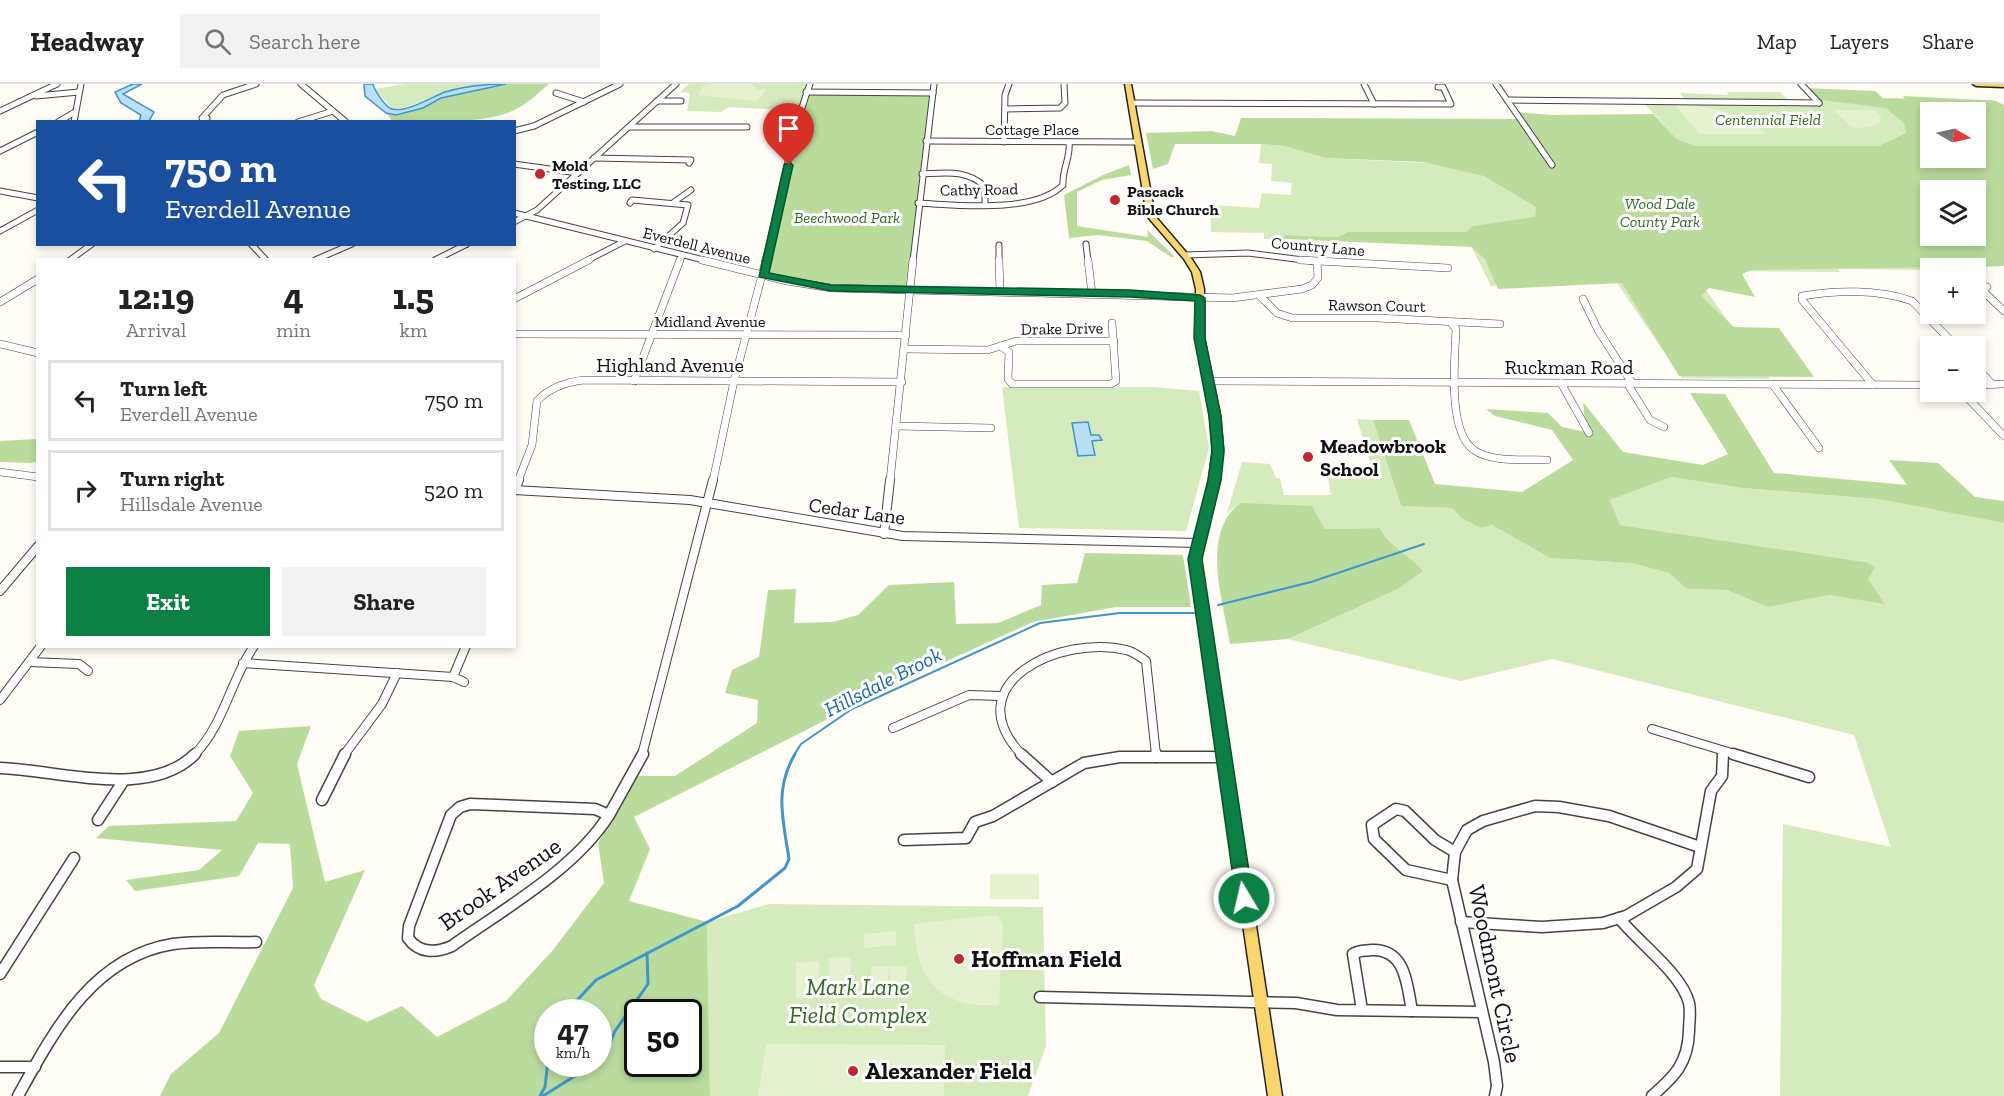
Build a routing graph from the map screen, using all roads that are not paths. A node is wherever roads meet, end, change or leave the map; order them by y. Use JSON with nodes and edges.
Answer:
{"nodes":[{"id":1,"x":57,"y":84,"type":"edge"},
{"id":2,"x":81,"y":84,"type":"edge"},
{"id":3,"x":256,"y":84,"type":"edge"},
{"id":4,"x":300,"y":84,"type":"edge"},
{"id":5,"x":620,"y":84,"type":"edge"},
{"id":6,"x":676,"y":84,"type":"edge"},
{"id":7,"x":810,"y":84,"type":"edge"},
{"id":8,"x":934,"y":84,"type":"edge"},
{"id":9,"x":1009,"y":84,"type":"edge"},
{"id":10,"x":1064,"y":84,"type":"edge"},
{"id":11,"x":1128,"y":84,"type":"edge"},
{"id":12,"x":1364,"y":84,"type":"edge"},
{"id":13,"x":1496,"y":84,"type":"edge"},
{"id":14,"x":1801,"y":84,"type":"edge"},
{"id":15,"x":1978,"y":84,"type":"edge"},
{"id":16,"x":2004,"y":85,"type":"edge"},
{"id":17,"x":1438,"y":87,"type":"dead end"},
{"id":18,"x":79,"y":92,"type":"junction"},
{"id":19,"x":806,"y":92,"type":"junction"},
{"id":20,"x":556,"y":93,"type":"dead end"},
{"id":21,"x":933,"y":93,"type":"junction"},
{"id":22,"x":33,"y":96,"type":"junction"},
{"id":23,"x":1507,"y":100,"type":"junction"},
{"id":24,"x":657,"y":101,"type":"junction"},
{"id":25,"x":681,"y":101,"type":"dead end"},
{"id":26,"x":584,"y":102,"type":"junction"},
{"id":27,"x":1131,"y":103,"type":"junction"},
{"id":28,"x":1374,"y":104,"type":"junction"},
{"id":29,"x":0,"y":109,"type":"edge"},
{"id":30,"x":1005,"y":109,"type":"junction"},
{"id":31,"x":333,"y":111,"type":"junction"},
{"id":32,"x":75,"y":112,"type":"junction"},
{"id":33,"x":207,"y":118,"type":"dead end"},
{"id":34,"x":61,"y":120,"type":"edge"},
{"id":35,"x":74,"y":120,"type":"edge"},
{"id":36,"x":304,"y":120,"type":"edge"},
{"id":37,"x":344,"y":120,"type":"edge"},
{"id":38,"x":629,"y":127,"type":"junction"},
{"id":39,"x":747,"y":127,"type":"dead end"},
{"id":40,"x":516,"y":130,"type":"edge"},
{"id":41,"x":36,"y":133,"type":"edge"},
{"id":42,"x":926,"y":141,"type":"junction"},
{"id":43,"x":1004,"y":142,"type":"junction"},
{"id":44,"x":1069,"y":142,"type":"junction"},
{"id":45,"x":1137,"y":142,"type":"junction"},
{"id":46,"x":0,"y":151,"type":"edge"},
{"id":47,"x":594,"y":158,"type":"junction"},
{"id":48,"x":689,"y":163,"type":"dead end"},
{"id":49,"x":516,"y":164,"type":"edge"},
{"id":50,"x":1552,"y":165,"type":"dead end"},
{"id":51,"x":578,"y":173,"type":"junction"},
{"id":52,"x":922,"y":174,"type":"junction"},
{"id":53,"x":691,"y":190,"type":"dead end"},
{"id":54,"x":0,"y":191,"type":"edge"},
{"id":55,"x":36,"y":198,"type":"edge"},
{"id":56,"x":674,"y":202,"type":"junction"},
{"id":57,"x":630,"y":203,"type":"dead end"},
{"id":58,"x":918,"y":203,"type":"junction"},
{"id":59,"x":985,"y":204,"type":"junction"},
{"id":60,"x":36,"y":211,"type":"edge"},
{"id":61,"x":516,"y":214,"type":"edge"},
{"id":62,"x":525,"y":217,"type":"junction"},
{"id":63,"x":516,"y":221,"type":"edge"},
{"id":64,"x":0,"y":231,"type":"edge"},
{"id":65,"x":625,"y":242,"type":"junction"},
{"id":66,"x":1086,"y":244,"type":"dead end"},
{"id":67,"x":999,"y":245,"type":"dead end"},
{"id":68,"x":89,"y":246,"type":"edge"},
{"id":69,"x":253,"y":246,"type":"edge"},
{"id":70,"x":347,"y":246,"type":"edge"},
{"id":71,"x":463,"y":246,"type":"edge"},
{"id":72,"x":654,"y":249,"type":"junction"},
{"id":73,"x":682,"y":255,"type":"junction"},
{"id":74,"x":1185,"y":255,"type":"junction"},
{"id":75,"x":73,"y":258,"type":"edge"},
{"id":76,"x":264,"y":258,"type":"edge"},
{"id":77,"x":320,"y":258,"type":"edge"},
{"id":78,"x":439,"y":258,"type":"edge"},
{"id":79,"x":1317,"y":262,"type":"junction"},
{"id":80,"x":1448,"y":268,"type":"dead end"},
{"id":81,"x":763,"y":275,"type":"junction"},
{"id":82,"x":36,"y":280,"type":"edge"},
{"id":83,"x":1987,"y":287,"type":"dead end"},
{"id":84,"x":910,"y":291,"type":"junction"},
{"id":85,"x":1000,"y":291,"type":"junction"},
{"id":86,"x":1092,"y":294,"type":"junction"},
{"id":87,"x":1260,"y":296,"type":"junction"},
{"id":88,"x":516,"y":298,"type":"edge"},
{"id":89,"x":1200,"y":298,"type":"junction"},
{"id":90,"x":1583,"y":299,"type":"dead end"},
{"id":91,"x":0,"y":302,"type":"edge"},
{"id":92,"x":2004,"y":311,"type":"edge"},
{"id":93,"x":1112,"y":323,"type":"dead end"},
{"id":94,"x":1452,"y":324,"type":"junction"},
{"id":95,"x":1500,"y":324,"type":"dead end"},
{"id":96,"x":516,"y":334,"type":"edge"},
{"id":97,"x":652,"y":335,"type":"junction"},
{"id":98,"x":747,"y":335,"type":"junction"},
{"id":99,"x":906,"y":335,"type":"junction"},
{"id":100,"x":1946,"y":336,"type":"edge"},
{"id":101,"x":1114,"y":340,"type":"junction"},
{"id":102,"x":0,"y":344,"type":"edge"},
{"id":103,"x":1000,"y":346,"type":"junction"},
{"id":104,"x":905,"y":349,"type":"junction"},
{"id":105,"x":36,"y":353,"type":"edge"},
{"id":106,"x":1986,"y":378,"type":"edge"},
{"id":107,"x":634,"y":381,"type":"junction"},
{"id":108,"x":734,"y":381,"type":"junction"},
{"id":109,"x":1207,"y":381,"type":"junction"},
{"id":110,"x":902,"y":382,"type":"junction"},
{"id":111,"x":1454,"y":383,"type":"junction"},
{"id":112,"x":1561,"y":383,"type":"junction"},
{"id":113,"x":1629,"y":383,"type":"junction"},
{"id":114,"x":1986,"y":384,"type":"edge"},
{"id":115,"x":1992,"y":384,"type":"junction"},
{"id":116,"x":2004,"y":384,"type":"edge"},
{"id":117,"x":1773,"y":385,"type":"junction"},
{"id":118,"x":1873,"y":385,"type":"junction"},
{"id":119,"x":1920,"y":385,"type":"edge"},
{"id":120,"x":1972,"y":402,"type":"edge"},
{"id":121,"x":896,"y":426,"type":"junction"},
{"id":122,"x":1664,"y":427,"type":"dead end"},
{"id":123,"x":991,"y":428,"type":"dead end"},
{"id":124,"x":1589,"y":433,"type":"dead end"},
{"id":125,"x":2004,"y":436,"type":"edge"},
{"id":126,"x":1819,"y":448,"type":"dead end"},
{"id":127,"x":1547,"y":460,"type":"dead end"},
{"id":128,"x":0,"y":472,"type":"edge"},
{"id":129,"x":36,"y":477,"type":"edge"},
{"id":130,"x":516,"y":487,"type":"edge"},
{"id":131,"x":516,"y":490,"type":"edge"},
{"id":132,"x":708,"y":504,"type":"junction"},
{"id":133,"x":884,"y":534,"type":"junction"},
{"id":134,"x":1198,"y":543,"type":"junction"},
{"id":135,"x":36,"y":548,"type":"edge"},
{"id":136,"x":0,"y":591,"type":"edge"},
{"id":137,"x":40,"y":648,"type":"edge"},
{"id":138,"x":253,"y":648,"type":"edge"},
{"id":139,"x":465,"y":648,"type":"edge"},
{"id":140,"x":29,"y":662,"type":"junction"},
{"id":141,"x":243,"y":663,"type":"junction"},
{"id":142,"x":88,"y":671,"type":"dead end"},
{"id":143,"x":397,"y":674,"type":"junction"},
{"id":144,"x":453,"y":677,"type":"junction"},
{"id":145,"x":464,"y":682,"type":"dead end"},
{"id":146,"x":1000,"y":696,"type":"junction"},
{"id":147,"x":0,"y":700,"type":"edge"},
{"id":148,"x":893,"y":728,"type":"dead end"},
{"id":149,"x":1652,"y":729,"type":"dead end"},
{"id":150,"x":1723,"y":752,"type":"junction"},
{"id":151,"x":1156,"y":757,"type":"junction"},
{"id":152,"x":1223,"y":757,"type":"junction"},
{"id":153,"x":0,"y":768,"type":"edge"},
{"id":154,"x":1809,"y":777,"type":"dead end"},
{"id":155,"x":124,"y":780,"type":"junction"},
{"id":156,"x":1052,"y":782,"type":"junction"},
{"id":157,"x":322,"y":800,"type":"dead end"},
{"id":158,"x":609,"y":815,"type":"junction"},
{"id":159,"x":98,"y":820,"type":"dead end"},
{"id":160,"x":904,"y":840,"type":"dead end"},
{"id":161,"x":1700,"y":847,"type":"junction"},
{"id":162,"x":1455,"y":852,"type":"junction"},
{"id":163,"x":74,"y":858,"type":"dead end"},
{"id":164,"x":1452,"y":880,"type":"junction"},
{"id":165,"x":1619,"y":918,"type":"junction"},
{"id":166,"x":1461,"y":922,"type":"junction"},
{"id":167,"x":256,"y":942,"type":"dead end"},
{"id":168,"x":0,"y":974,"type":"edge"},
{"id":169,"x":1040,"y":997,"type":"dead end"},
{"id":170,"x":1261,"y":1002,"type":"junction"},
{"id":171,"x":1362,"y":1010,"type":"junction"},
{"id":172,"x":1412,"y":1011,"type":"junction"},
{"id":173,"x":1482,"y":1012,"type":"junction"},
{"id":174,"x":0,"y":1067,"type":"edge"},
{"id":175,"x":34,"y":1067,"type":"junction"},
{"id":176,"x":18,"y":1096,"type":"edge"},
{"id":177,"x":1275,"y":1096,"type":"edge"},
{"id":178,"x":1495,"y":1096,"type":"edge"},
{"id":179,"x":1652,"y":1096,"type":"edge"}],
"edges":[{"from":1,"to":22,"type":"street"},
{"from":2,"to":18,"type":"street"},
{"from":3,"to":33,"type":"street"},
{"from":4,"to":31,"type":"street"},
{"from":5,"to":26,"type":"street"},
{"from":6,"to":24,"type":"street"},
{"from":7,"to":19,"type":"street","name":"Brook Avenue"},
{"from":8,"to":21,"type":"street"},
{"from":9,"to":30,"type":"street"},
{"from":10,"to":30,"type":"street"},
{"from":11,"to":27,"type":"main road"},
{"from":12,"to":28,"type":"street"},
{"from":13,"to":23,"type":"street"},
{"from":14,"to":23,"type":"street"},
{"from":15,"to":16,"type":"main road"},
{"from":17,"to":28,"type":"street"},
{"from":18,"to":22,"type":"street"},
{"from":18,"to":32,"type":"street"},
{"from":19,"to":21,"type":"street"},
{"from":19,"to":81,"type":"street","name":"Brook Avenue"},
{"from":20,"to":26,"type":"street"},
{"from":21,"to":42,"type":"street"},
{"from":22,"to":29,"type":"street"},
{"from":23,"to":50,"type":"street"},
{"from":24,"to":25,"type":"street"},
{"from":24,"to":38,"type":"street"},
{"from":26,"to":40,"type":"street"},
{"from":27,"to":28,"type":"street"},
{"from":27,"to":45,"type":"main road"},
{"from":30,"to":43,"type":"street"},
{"from":31,"to":36,"type":"street"},
{"from":31,"to":37,"type":"street"},
{"from":32,"to":34,"type":"street"},
{"from":32,"to":35,"type":"street"},
{"from":38,"to":39,"type":"street"},
{"from":38,"to":47,"type":"street"},
{"from":41,"to":46,"type":"street"},
{"from":42,"to":43,"type":"street","name":"Cottage Place"},
{"from":42,"to":52,"type":"street"},
{"from":43,"to":44,"type":"street","name":"Cottage Place"},
{"from":44,"to":45,"type":"street","name":"Cottage Place"},
{"from":44,"to":59,"type":"street","name":"Cathy Road"},
{"from":45,"to":74,"type":"main road"},
{"from":47,"to":48,"type":"street"},
{"from":47,"to":51,"type":"street"},
{"from":49,"to":51,"type":"street"},
{"from":51,"to":62,"type":"street"},
{"from":52,"to":58,"type":"street"},
{"from":52,"to":59,"type":"street"},
{"from":53,"to":56,"type":"street"},
{"from":54,"to":55,"type":"street"},
{"from":56,"to":57,"type":"street"},
{"from":56,"to":72,"type":"street"},
{"from":58,"to":59,"type":"street","name":"Cathy Road"},
{"from":58,"to":84,"type":"street"},
{"from":60,"to":64,"type":"street"},
{"from":61,"to":62,"type":"street","name":"Everdell Avenue"},
{"from":62,"to":63,"type":"street"},
{"from":62,"to":65,"type":"street","name":"Everdell Avenue"},
{"from":65,"to":72,"type":"street","name":"Everdell Avenue"},
{"from":65,"to":88,"type":"street"},
{"from":66,"to":86,"type":"street"},
{"from":67,"to":85,"type":"street"},
{"from":68,"to":75,"type":"street"},
{"from":69,"to":76,"type":"street"},
{"from":70,"to":77,"type":"street"},
{"from":71,"to":78,"type":"street"},
{"from":72,"to":73,"type":"street","name":"Everdell Avenue"},
{"from":73,"to":81,"type":"street","name":"Everdell Avenue"},
{"from":73,"to":97,"type":"street"},
{"from":74,"to":79,"type":"street","name":"Country Lane"},
{"from":74,"to":89,"type":"main road"},
{"from":79,"to":80,"type":"street","name":"Country Lane"},
{"from":79,"to":87,"type":"street","name":"Everdell Avenue"},
{"from":81,"to":84,"type":"street","name":"Everdell Avenue"},
{"from":81,"to":98,"type":"street","name":"Brook Avenue"},
{"from":82,"to":91,"type":"street"},
{"from":83,"to":92,"type":"street"},
{"from":84,"to":85,"type":"street","name":"Everdell Avenue"},
{"from":84,"to":99,"type":"street"},
{"from":85,"to":86,"type":"street","name":"Everdell Avenue"},
{"from":86,"to":89,"type":"street","name":"Everdell Avenue"},
{"from":87,"to":89,"type":"street","name":"Everdell Avenue"},
{"from":87,"to":94,"type":"street","name":"Rawson Court"},
{"from":89,"to":109,"type":"main road"},
{"from":90,"to":113,"type":"street"},
{"from":93,"to":101,"type":"street"},
{"from":94,"to":95,"type":"street","name":"Rawson Court"},
{"from":94,"to":111,"type":"street"},
{"from":96,"to":97,"type":"street","name":"Midland Avenue"},
{"from":97,"to":98,"type":"street","name":"Midland Avenue"},
{"from":97,"to":107,"type":"street"},
{"from":98,"to":99,"type":"street","name":"Midland Avenue"},
{"from":98,"to":108,"type":"street","name":"Brook Avenue"},
{"from":99,"to":104,"type":"street"},
{"from":100,"to":118,"type":"street"},
{"from":101,"to":103,"type":"street","name":"Drake Drive"},
{"from":101,"to":103,"type":"street"},
{"from":102,"to":105,"type":"street"},
{"from":103,"to":104,"type":"street","name":"Drake Drive"},
{"from":104,"to":110,"type":"street"},
{"from":106,"to":115,"type":"street"},
{"from":107,"to":108,"type":"street","name":"Highland Avenue"},
{"from":107,"to":130,"type":"street","name":"Highland Avenue"},
{"from":108,"to":110,"type":"street","name":"Highland Avenue"},
{"from":108,"to":132,"type":"street","name":"Brook Avenue"},
{"from":109,"to":111,"type":"street","name":"Ruckman Road"},
{"from":109,"to":134,"type":"main road"},
{"from":110,"to":121,"type":"street"},
{"from":111,"to":112,"type":"street","name":"Ruckman Road"},
{"from":111,"to":127,"type":"street"},
{"from":112,"to":113,"type":"street","name":"Ruckman Road"},
{"from":112,"to":124,"type":"street"},
{"from":113,"to":117,"type":"street","name":"Ruckman Road"},
{"from":113,"to":122,"type":"street"},
{"from":114,"to":115,"type":"street"},
{"from":115,"to":116,"type":"street"},
{"from":117,"to":118,"type":"street","name":"Ruckman Road"},
{"from":117,"to":126,"type":"street"},
{"from":118,"to":119,"type":"street","name":"Ruckman Road"},
{"from":120,"to":125,"type":"street"},
{"from":121,"to":123,"type":"street"},
{"from":121,"to":133,"type":"street"},
{"from":128,"to":129,"type":"street"},
{"from":131,"to":132,"type":"street","name":"Cedar Lane"},
{"from":132,"to":133,"type":"street","name":"Cedar Lane"},
{"from":132,"to":158,"type":"street","name":"Brook Avenue"},
{"from":133,"to":134,"type":"street","name":"Cedar Lane"},
{"from":134,"to":152,"type":"main road"},
{"from":135,"to":136,"type":"street"},
{"from":137,"to":140,"type":"street"},
{"from":138,"to":141,"type":"street"},
{"from":139,"to":144,"type":"street"},
{"from":140,"to":142,"type":"street"},
{"from":140,"to":147,"type":"street"},
{"from":141,"to":143,"type":"street"},
{"from":141,"to":155,"type":"street"},
{"from":143,"to":144,"type":"street"},
{"from":143,"to":157,"type":"street"},
{"from":144,"to":145,"type":"street"},
{"from":146,"to":148,"type":"street"},
{"from":146,"to":151,"type":"street"},
{"from":146,"to":156,"type":"street"},
{"from":149,"to":150,"type":"street"},
{"from":150,"to":154,"type":"street"},
{"from":150,"to":161,"type":"street"},
{"from":151,"to":152,"type":"street"},
{"from":151,"to":156,"type":"street"},
{"from":152,"to":170,"type":"main road"},
{"from":153,"to":155,"type":"street"},
{"from":155,"to":159,"type":"street"},
{"from":156,"to":160,"type":"street"},
{"from":158,"to":158,"type":"street","name":"Brook Avenue"},
{"from":161,"to":162,"type":"street","name":"Woodmont Circle"},
{"from":161,"to":165,"type":"street"},
{"from":162,"to":164,"type":"street","name":"Woodmont Circle"},
{"from":162,"to":164,"type":"street"},
{"from":163,"to":168,"type":"street"},
{"from":164,"to":166,"type":"street","name":"Woodmont Circle"},
{"from":165,"to":166,"type":"street"},
{"from":165,"to":179,"type":"street"},
{"from":166,"to":173,"type":"street","name":"Woodmont Circle"},
{"from":167,"to":175,"type":"street"},
{"from":169,"to":170,"type":"street"},
{"from":170,"to":171,"type":"street"},
{"from":170,"to":177,"type":"main road"},
{"from":171,"to":172,"type":"street"},
{"from":171,"to":172,"type":"street"},
{"from":172,"to":173,"type":"street"},
{"from":173,"to":178,"type":"street","name":"Woodmont Circle"},
{"from":174,"to":175,"type":"street"},
{"from":175,"to":176,"type":"street"}]}
